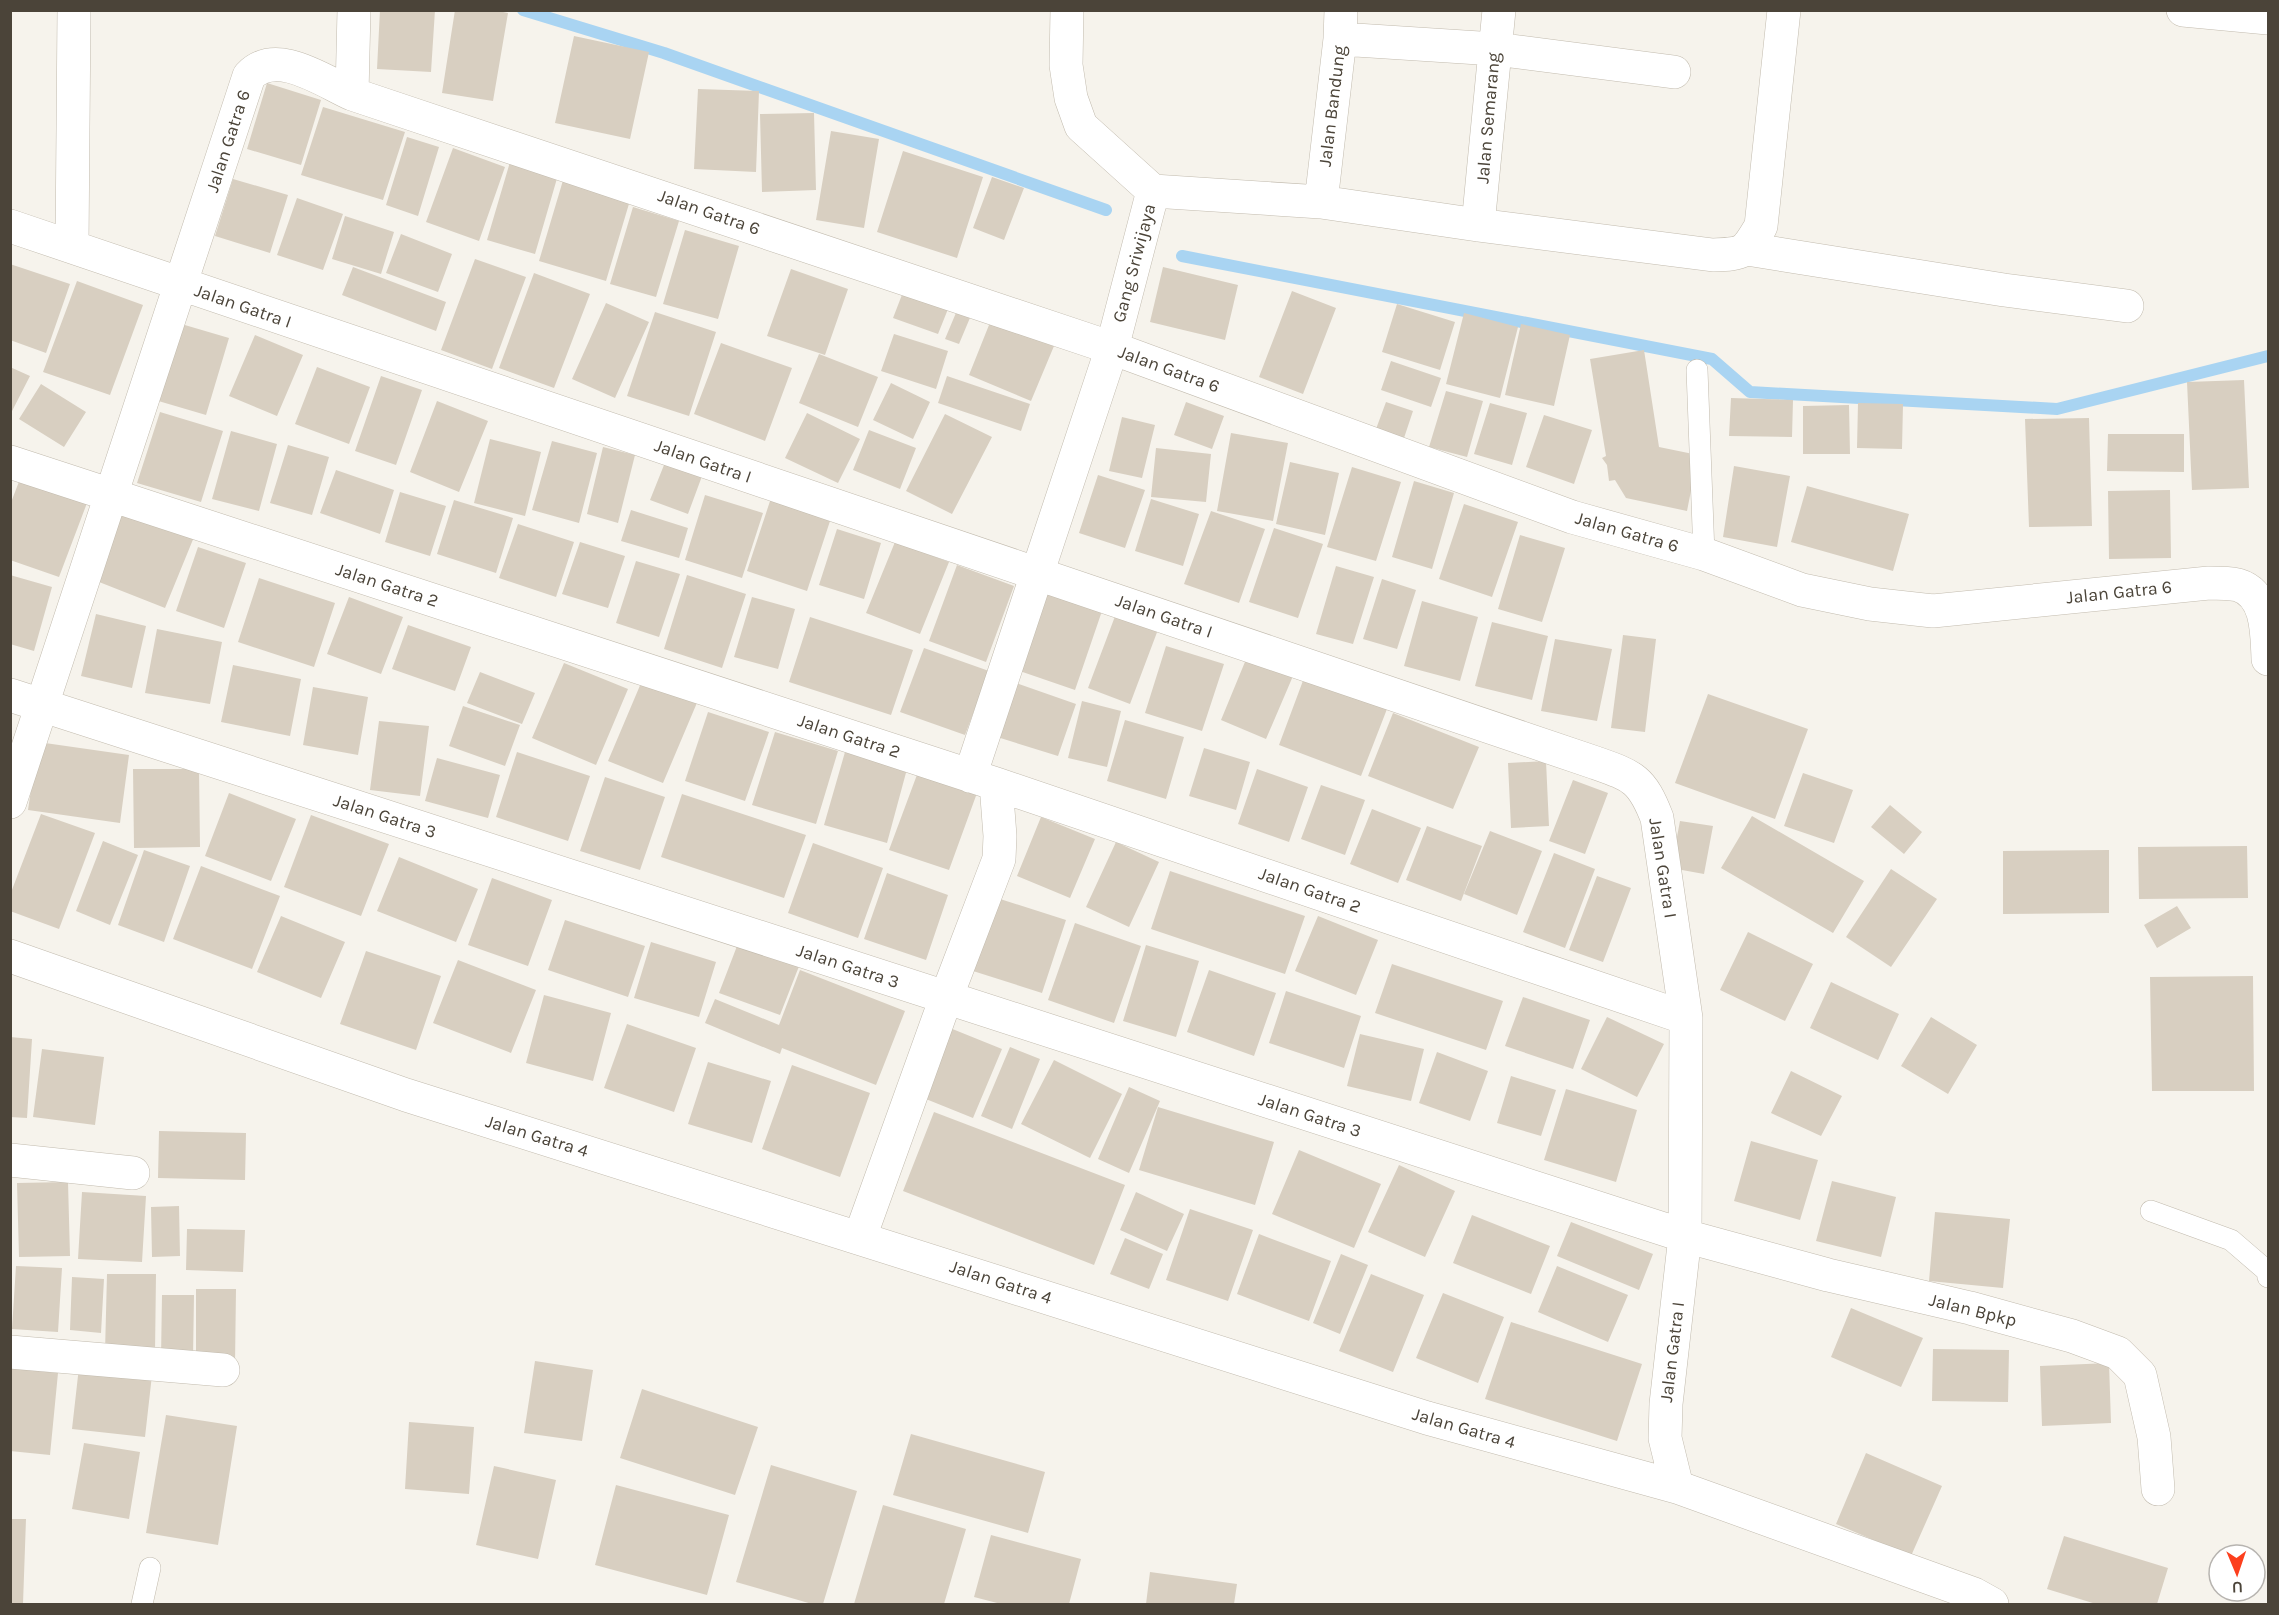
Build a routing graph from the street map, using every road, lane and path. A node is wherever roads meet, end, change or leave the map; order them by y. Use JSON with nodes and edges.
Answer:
{"nodes":[{"id":1,"x":74,"y":10,"type":"edge"},
{"id":2,"x":354,"y":10,"type":"edge"},
{"id":3,"x":1067,"y":10,"type":"edge"},
{"id":4,"x":1499,"y":10,"type":"edge"},
{"id":5,"x":1784,"y":10,"type":"edge"},
{"id":6,"x":2183,"y":10,"type":"edge"},
{"id":7,"x":2268,"y":18,"type":"edge"},
{"id":8,"x":1341,"y":25,"type":"edge"},
{"id":9,"x":1495,"y":49,"type":"junction"},
{"id":10,"x":1674,"y":72,"type":"dead end"},
{"id":11,"x":352,"y":94,"type":"junction"},
{"id":12,"x":1153,"y":191,"type":"junction"},
{"id":13,"x":1321,"y":202,"type":"junction"},
{"id":14,"x":1478,"y":225,"type":"junction"},
{"id":15,"x":10,"y":226,"type":"edge"},
{"id":16,"x":72,"y":246,"type":"junction"},
{"id":17,"x":1747,"y":249,"type":"junction"},
{"id":18,"x":182,"y":286,"type":"junction"},
{"id":19,"x":2127,"y":306,"type":"dead end"},
{"id":20,"x":1112,"y":348,"type":"junction"},
{"id":21,"x":1697,"y":370,"type":"dead end"},
{"id":22,"x":10,"y":462,"type":"edge"},
{"id":23,"x":112,"y":495,"type":"junction"},
{"id":24,"x":1704,"y":554,"type":"junction"},
{"id":25,"x":1038,"y":573,"type":"junction"},
{"id":26,"x":2268,"y":659,"type":"edge"},
{"id":27,"x":10,"y":695,"type":"edge"},
{"id":28,"x":43,"y":706,"type":"junction"},
{"id":29,"x":983,"y":780,"type":"junction"},
{"id":30,"x":10,"y":802,"type":"edge"},
{"id":31,"x":10,"y":956,"type":"edge"},
{"id":32,"x":946,"y":998,"type":"junction"},
{"id":33,"x":1686,"y":1018,"type":"junction"},
{"id":34,"x":10,"y":1160,"type":"edge"},
{"id":35,"x":133,"y":1173,"type":"dead end"},
{"id":36,"x":2151,"y":1211,"type":"dead end"},
{"id":37,"x":1685,"y":1236,"type":"junction"},
{"id":38,"x":860,"y":1237,"type":"junction"},
{"id":39,"x":2268,"y":1277,"type":"edge"},
{"id":40,"x":10,"y":1352,"type":"edge"},
{"id":41,"x":223,"y":1370,"type":"dead end"},
{"id":42,"x":1677,"y":1487,"type":"junction"},
{"id":43,"x":2158,"y":1489,"type":"dead end"},
{"id":44,"x":150,"y":1568,"type":"dead end"},
{"id":45,"x":142,"y":1605,"type":"edge"},
{"id":46,"x":1992,"y":1605,"type":"edge"}],
"edges":[{"from":1,"to":16,"type":"street"},
{"from":2,"to":11,"type":"street"},
{"from":3,"to":12,"type":"street","name":"Gang Sriwijaya"},
{"from":4,"to":9,"type":"street","name":"Jalan Semarang"},
{"from":5,"to":17,"type":"street"},
{"from":6,"to":7,"type":"street"},
{"from":8,"to":9,"type":"street"},
{"from":8,"to":13,"type":"street","name":"Jalan Bandung"},
{"from":9,"to":10,"type":"street"},
{"from":9,"to":14,"type":"street","name":"Jalan Semarang"},
{"from":11,"to":18,"type":"street","name":"Jalan Gatra 6"},
{"from":11,"to":20,"type":"street","name":"Jalan Gatra 6"},
{"from":12,"to":13,"type":"street"},
{"from":12,"to":20,"type":"street","name":"Gang Sriwijaya"},
{"from":13,"to":14,"type":"street"},
{"from":14,"to":17,"type":"street"},
{"from":15,"to":16,"type":"street","name":"Jalan Gatra I"},
{"from":16,"to":18,"type":"street","name":"Jalan Gatra I"},
{"from":17,"to":19,"type":"street"},
{"from":18,"to":23,"type":"street","name":"Jalan Gatra 6"},
{"from":18,"to":25,"type":"street","name":"Jalan Gatra I"},
{"from":20,"to":24,"type":"street","name":"Jalan Gatra 6"},
{"from":20,"to":25,"type":"street","name":"Gang Sriwijaya"},
{"from":21,"to":24,"type":"lane"},
{"from":22,"to":23,"type":"street","name":"Jalan Gatra 2"},
{"from":23,"to":28,"type":"street","name":"Jalan Gatra 6"},
{"from":23,"to":29,"type":"street","name":"Jalan Gatra 2"},
{"from":24,"to":26,"type":"street","name":"Jalan Gatra 6"},
{"from":25,"to":29,"type":"street","name":"Gang Sriwijaya"},
{"from":25,"to":33,"type":"street","name":"Jalan Gatra I"},
{"from":27,"to":28,"type":"street","name":"Jalan Gatra 3"},
{"from":28,"to":30,"type":"street","name":"Jalan Gatra 6"},
{"from":28,"to":32,"type":"street","name":"Jalan Gatra 3"},
{"from":29,"to":32,"type":"street"},
{"from":29,"to":33,"type":"street","name":"Jalan Gatra 2"},
{"from":31,"to":38,"type":"street","name":"Jalan Gatra 4"},
{"from":32,"to":37,"type":"street","name":"Jalan Gatra 3"},
{"from":32,"to":38,"type":"street"},
{"from":33,"to":37,"type":"street","name":"Jalan Gatra I"},
{"from":34,"to":35,"type":"street"},
{"from":36,"to":39,"type":"lane"},
{"from":37,"to":42,"type":"street","name":"Jalan Gatra I"},
{"from":37,"to":43,"type":"street","name":"Jalan Bpkp"},
{"from":38,"to":42,"type":"street","name":"Jalan Gatra 4"},
{"from":40,"to":41,"type":"street"},
{"from":42,"to":46,"type":"street","name":"Jalan Gatra 4"},
{"from":44,"to":45,"type":"lane"}]}
